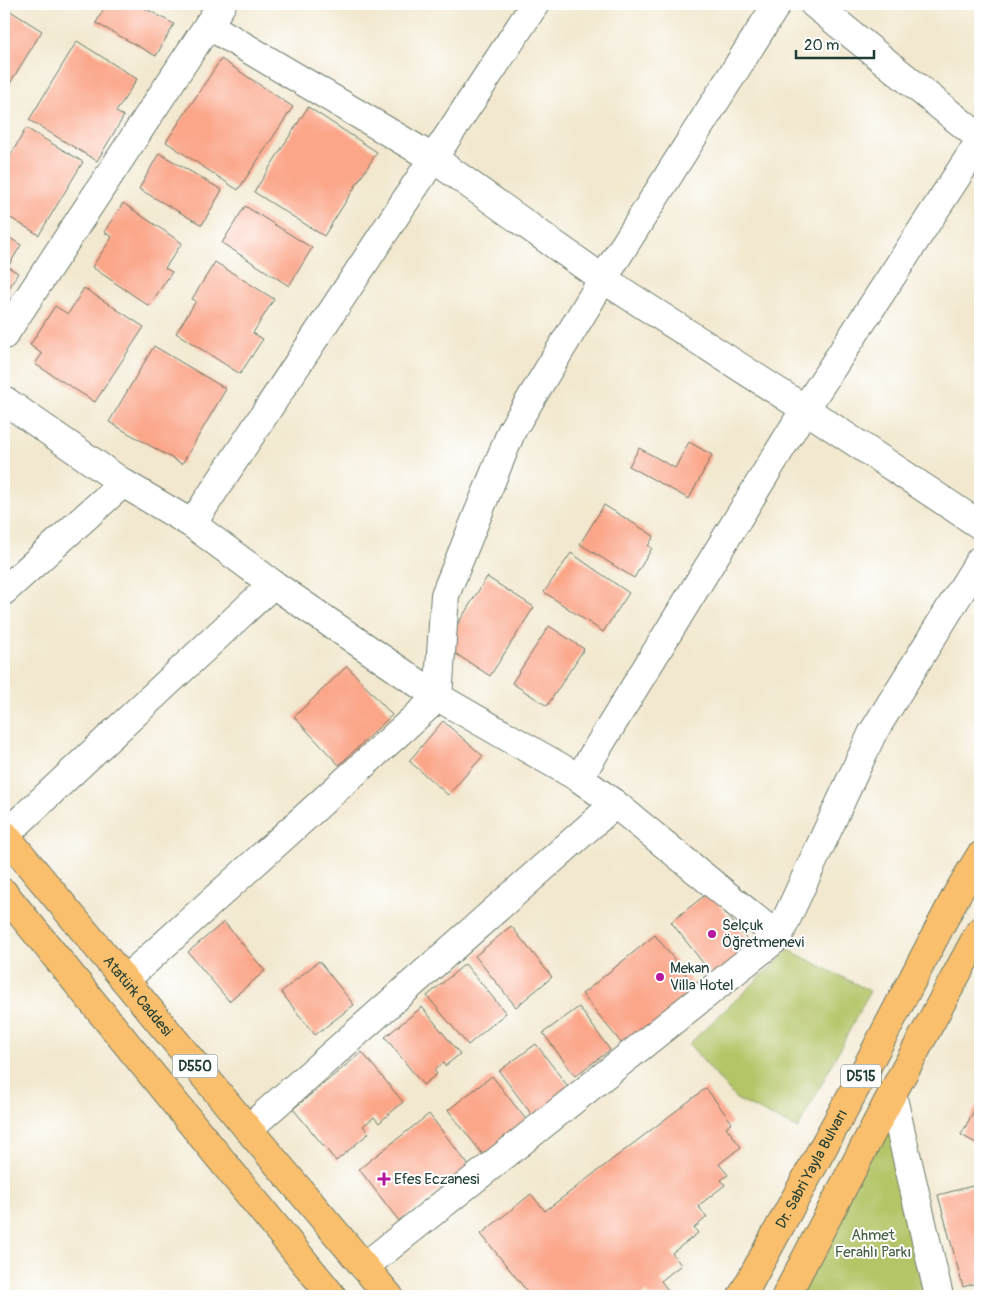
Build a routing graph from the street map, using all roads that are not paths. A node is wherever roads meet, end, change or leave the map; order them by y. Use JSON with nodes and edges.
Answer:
{"nodes":[{"id":1,"x":535,"y":4,"type":"edge"},
{"id":2,"x":777,"y":4,"type":"edge"},
{"id":3,"x":814,"y":4,"type":"edge"},
{"id":4,"x":215,"y":14,"type":"edge"},
{"id":5,"x":980,"y":140,"type":"edge"},
{"id":6,"x":434,"y":159,"type":"junction"},
{"id":7,"x":603,"y":279,"type":"junction"},
{"id":8,"x":4,"y":335,"type":"edge"},
{"id":9,"x":4,"y":400,"type":"edge"},
{"id":10,"x":805,"y":409,"type":"junction"},
{"id":11,"x":123,"y":483,"type":"junction"},
{"id":12,"x":192,"y":524,"type":"junction"},
{"id":13,"x":980,"y":525,"type":"edge"},
{"id":14,"x":980,"y":560,"type":"edge"},
{"id":15,"x":273,"y":584,"type":"junction"},
{"id":16,"x":4,"y":591,"type":"edge"},
{"id":17,"x":438,"y":697,"type":"junction"},
{"id":18,"x":579,"y":778,"type":"junction"},
{"id":19,"x":615,"y":804,"type":"junction"},
{"id":20,"x":4,"y":834,"type":"edge"},
{"id":21,"x":980,"y":856,"type":"edge"},
{"id":22,"x":4,"y":894,"type":"edge"},
{"id":23,"x":778,"y":937,"type":"junction"},
{"id":24,"x":976,"y":947,"type":"edge"},
{"id":25,"x":125,"y":980,"type":"junction"},
{"id":26,"x":892,"y":1094,"type":"junction"},
{"id":27,"x":248,"y":1129,"type":"junction"},
{"id":28,"x":364,"y":1267,"type":"junction"},
{"id":29,"x":332,"y":1296,"type":"edge"},
{"id":30,"x":389,"y":1296,"type":"edge"},
{"id":31,"x":742,"y":1296,"type":"edge"},
{"id":32,"x":786,"y":1296,"type":"edge"},
{"id":33,"x":939,"y":1296,"type":"edge"}],
"edges":[{"from":1,"to":6,"type":"street"},
{"from":2,"to":7,"type":"street"},
{"from":3,"to":5,"type":"street"},
{"from":4,"to":6,"type":"street"},
{"from":4,"to":8,"type":"street"},
{"from":5,"to":10,"type":"street"},
{"from":6,"to":7,"type":"street"},
{"from":6,"to":12,"type":"street"},
{"from":7,"to":10,"type":"street"},
{"from":7,"to":17,"type":"street"},
{"from":9,"to":11,"type":"street"},
{"from":10,"to":13,"type":"street"},
{"from":10,"to":18,"type":"street"},
{"from":11,"to":12,"type":"street"},
{"from":11,"to":16,"type":"street"},
{"from":12,"to":15,"type":"street"},
{"from":14,"to":23,"type":"street"},
{"from":15,"to":17,"type":"street"},
{"from":15,"to":20,"type":"street"},
{"from":17,"to":18,"type":"street"},
{"from":17,"to":25,"type":"street"},
{"from":18,"to":19,"type":"street"},
{"from":19,"to":23,"type":"street"},
{"from":19,"to":27,"type":"street"},
{"from":20,"to":25,"type":"highway","name":"Atatürk Caddesi","number":"D550"},
{"from":21,"to":31,"type":"highway","name":"Dr. Sabri Yayla Bulvarı","number":"D515"},
{"from":22,"to":29,"type":"highway","number":"D550"},
{"from":23,"to":28,"type":"street"},
{"from":24,"to":26,"type":"highway","number":"D515"},
{"from":25,"to":27,"type":"highway","name":"Atatürk Caddesi","number":"D550"},
{"from":26,"to":32,"type":"highway","number":"D515"},
{"from":26,"to":33,"type":"street"},
{"from":27,"to":28,"type":"highway","name":"Atatürk Caddesi","number":"D550"},
{"from":28,"to":30,"type":"highway","name":"Atatürk Caddesi","number":"D550"}]}
